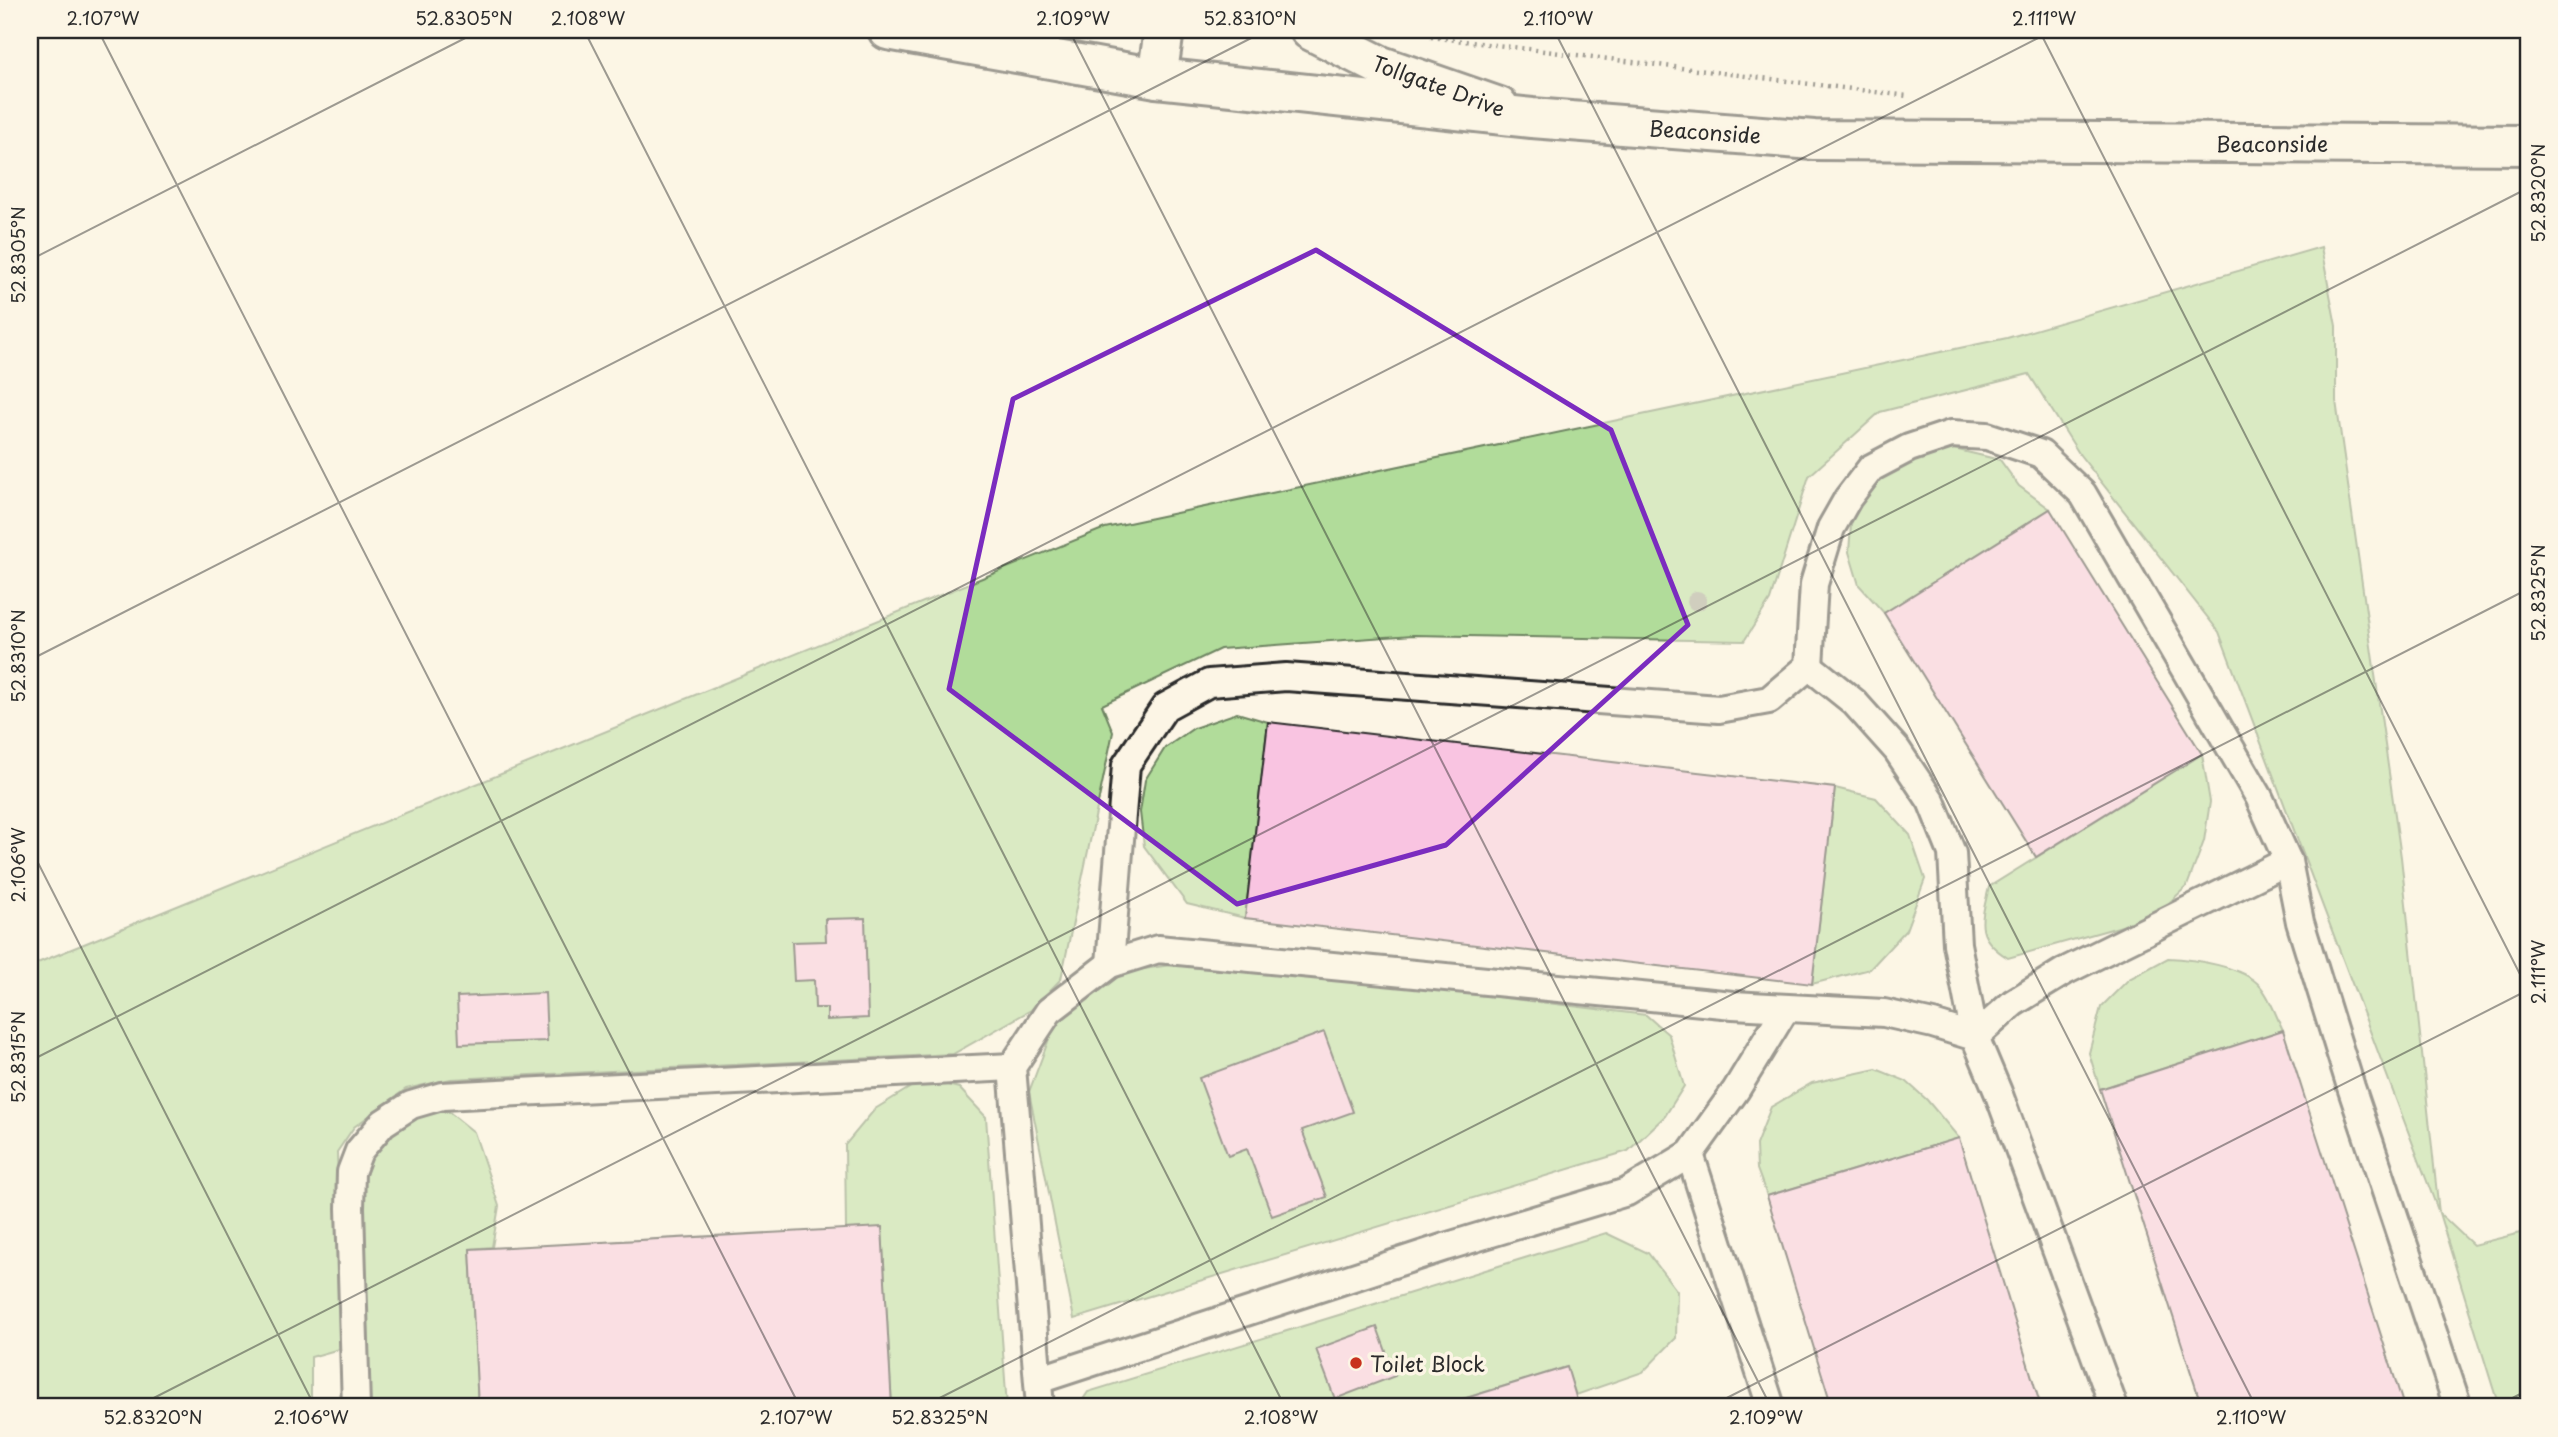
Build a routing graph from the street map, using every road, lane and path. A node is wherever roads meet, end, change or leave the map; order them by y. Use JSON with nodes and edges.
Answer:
{"nodes":[{"id":1,"x":888,"y":30,"type":"edge"},
{"id":2,"x":1164,"y":30,"type":"edge"},
{"id":3,"x":1310,"y":30,"type":"edge"},
{"id":4,"x":1425,"y":36,"type":"dead end"},
{"id":5,"x":1157,"y":78,"type":"junction"},
{"id":6,"x":1919,"y":98,"type":"dead end"},
{"id":7,"x":1532,"y":118,"type":"junction"},
{"id":8,"x":2528,"y":145,"type":"edge"},
{"id":9,"x":1809,"y":666,"type":"junction"},
{"id":10,"x":2288,"y":861,"type":"junction"},
{"id":11,"x":1110,"y":964,"type":"junction"},
{"id":12,"x":1786,"y":1008,"type":"junction"},
{"id":13,"x":1975,"y":1037,"type":"junction"},
{"id":14,"x":1012,"y":1067,"type":"junction"},
{"id":15,"x":1690,"y":1154,"type":"junction"},
{"id":16,"x":1038,"y":1380,"type":"junction"},
{"id":17,"x":356,"y":1407,"type":"edge"},
{"id":18,"x":1040,"y":1407,"type":"edge"},
{"id":19,"x":1771,"y":1407,"type":"edge"},
{"id":20,"x":2114,"y":1407,"type":"edge"},
{"id":21,"x":2458,"y":1407,"type":"edge"}],
"edges":[{"from":1,"to":5,"type":"main road","name":"Beaconside"},
{"from":2,"to":5,"type":"main road"},
{"from":3,"to":7,"type":"main road","name":"Tollgate Drive"},
{"from":4,"to":6,"type":"path"},
{"from":5,"to":7,"type":"main road","name":"Beaconside"},
{"from":7,"to":8,"type":"main road","name":"Beaconside"},
{"from":9,"to":10,"type":"lane"},
{"from":9,"to":11,"type":"lane"},
{"from":9,"to":13,"type":"lane"},
{"from":10,"to":13,"type":"lane"},
{"from":10,"to":21,"type":"lane"},
{"from":11,"to":12,"type":"lane"},
{"from":11,"to":14,"type":"lane"},
{"from":12,"to":13,"type":"lane"},
{"from":12,"to":15,"type":"lane"},
{"from":13,"to":20,"type":"lane"},
{"from":14,"to":16,"type":"lane"},
{"from":14,"to":17,"type":"lane"},
{"from":15,"to":16,"type":"lane"},
{"from":15,"to":19,"type":"lane"},
{"from":16,"to":18,"type":"lane"}]}
